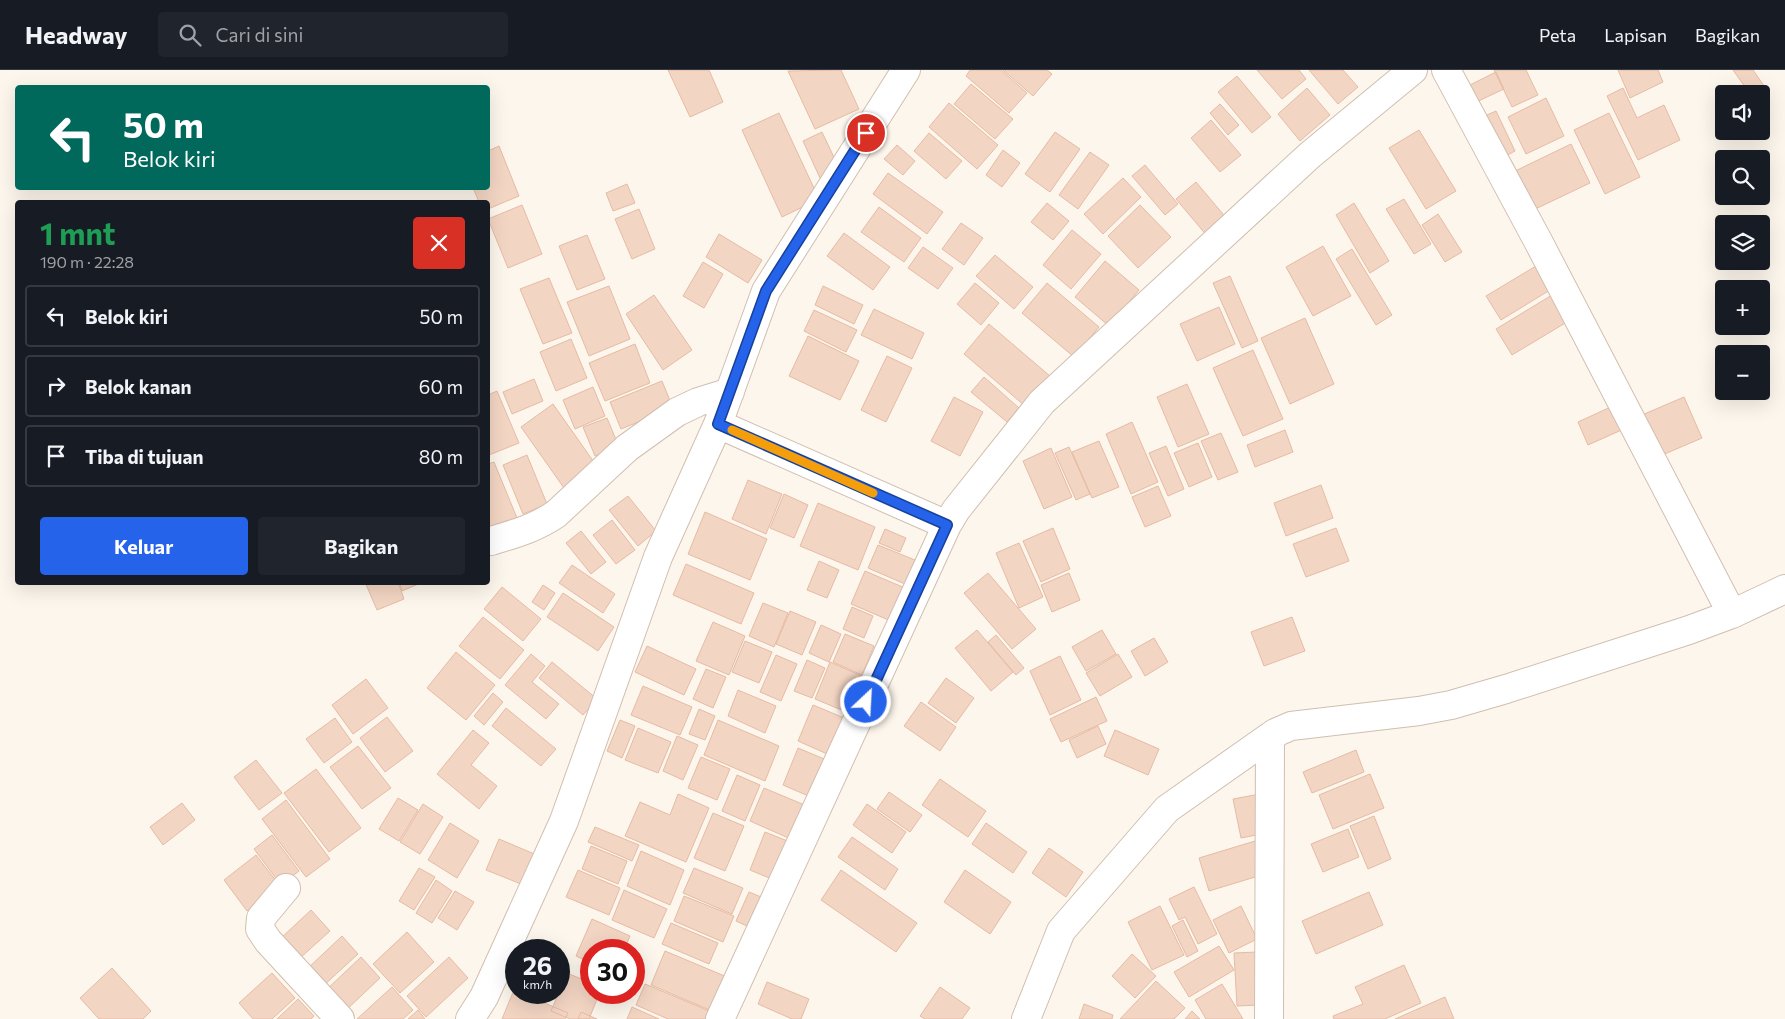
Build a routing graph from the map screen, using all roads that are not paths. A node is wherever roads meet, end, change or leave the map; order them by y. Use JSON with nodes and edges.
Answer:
{"nodes":[{"id":1,"x":906,"y":70,"type":"edge"},
{"id":2,"x":1413,"y":70,"type":"edge"},
{"id":3,"x":1446,"y":70,"type":"edge"},
{"id":4,"x":730,"y":392,"type":"junction"},
{"id":5,"x":718,"y":424,"type":"junction"},
{"id":6,"x":947,"y":525,"type":"junction"},
{"id":7,"x":491,"y":541,"type":"dead end"},
{"id":8,"x":1785,"y":589,"type":"edge"},
{"id":9,"x":1732,"y":614,"type":"junction"},
{"id":10,"x":1275,"y":733,"type":"junction"},
{"id":11,"x":286,"y":888,"type":"dead end"},
{"id":12,"x":473,"y":1018,"type":"edge"},
{"id":13,"x":340,"y":1019,"type":"edge"},
{"id":14,"x":720,"y":1019,"type":"edge"},
{"id":15,"x":1026,"y":1019,"type":"edge"},
{"id":16,"x":1269,"y":1019,"type":"edge"}],
"edges":[{"from":1,"to":4,"type":"street"},
{"from":2,"to":6,"type":"street"},
{"from":3,"to":9,"type":"street"},
{"from":4,"to":5,"type":"street"},
{"from":4,"to":7,"type":"street"},
{"from":5,"to":6,"type":"street"},
{"from":5,"to":12,"type":"street"},
{"from":6,"to":14,"type":"street"},
{"from":8,"to":9,"type":"street"},
{"from":9,"to":10,"type":"street"},
{"from":10,"to":15,"type":"street"},
{"from":10,"to":16,"type":"street"},
{"from":11,"to":13,"type":"street"}]}
